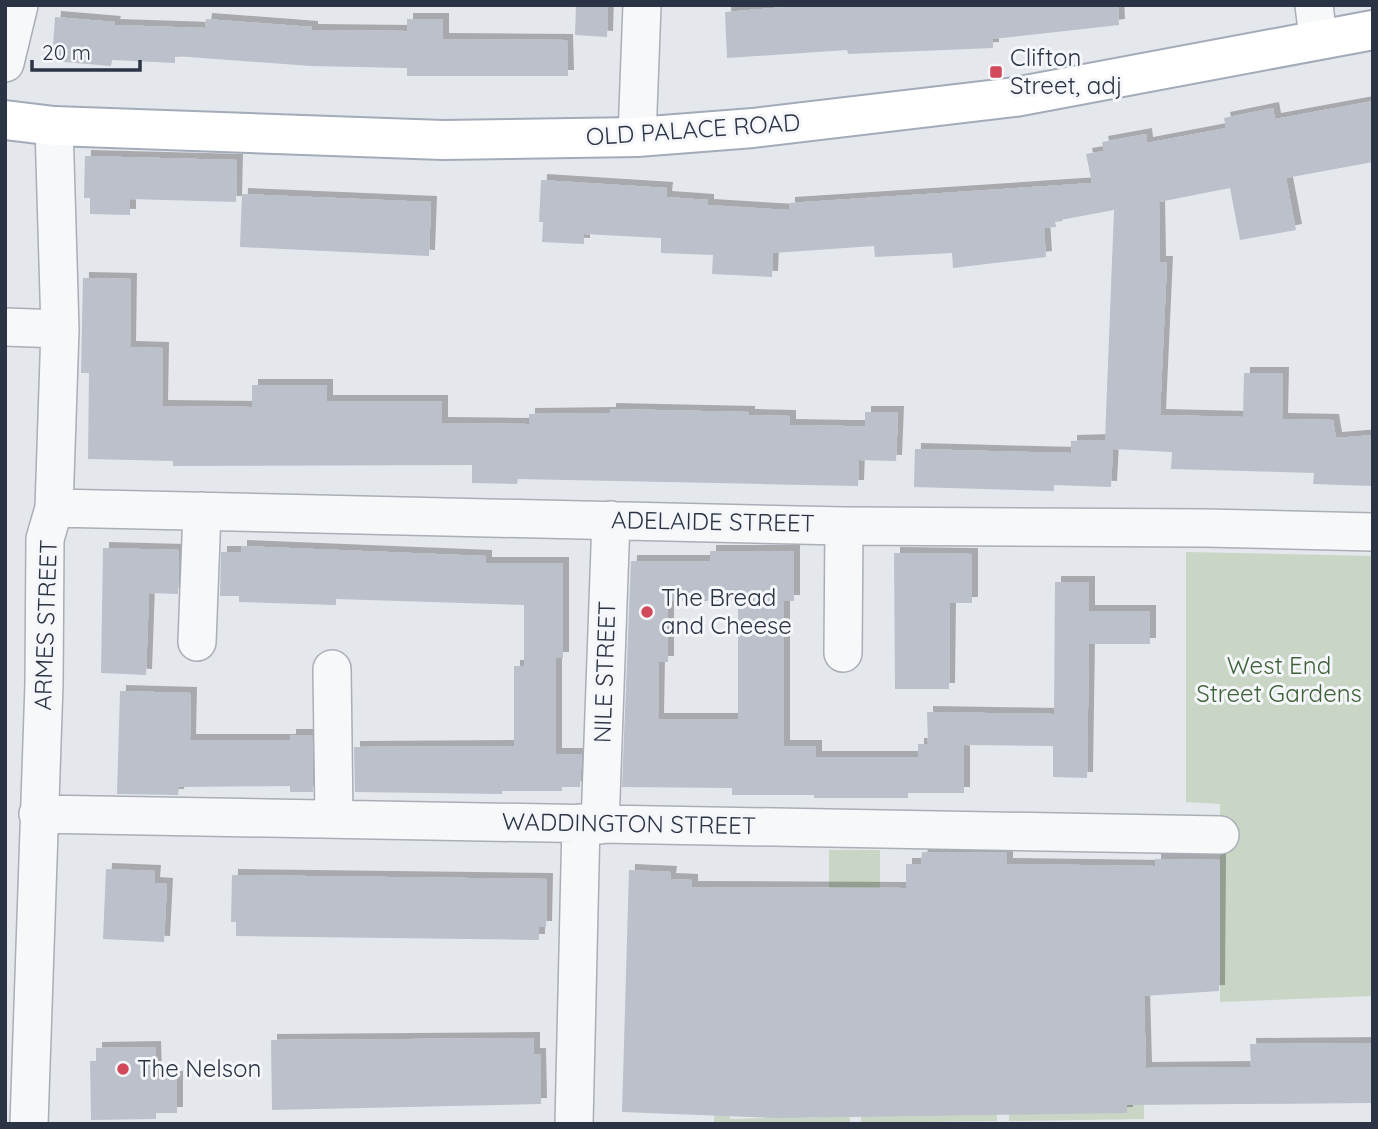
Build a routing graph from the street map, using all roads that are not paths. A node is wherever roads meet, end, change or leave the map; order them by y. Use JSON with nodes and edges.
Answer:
{"nodes":[{"id":1,"x":19,"y":5,"type":"edge"},
{"id":2,"x":642,"y":5,"type":"edge"},
{"id":3,"x":1316,"y":22,"type":"edge"},
{"id":4,"x":1373,"y":30,"type":"edge"},
{"id":5,"x":5,"y":64,"type":"edge"},
{"id":6,"x":5,"y":120,"type":"edge"},
{"id":7,"x":54,"y":126,"type":"junction"},
{"id":8,"x":637,"y":136,"type":"junction"},
{"id":9,"x":5,"y":327,"type":"edge"},
{"id":10,"x":60,"y":329,"type":"junction"},
{"id":11,"x":54,"y":508,"type":"junction"},
{"id":12,"x":202,"y":511,"type":"junction"},
{"id":13,"x":611,"y":520,"type":"junction"},
{"id":14,"x":844,"y":526,"type":"junction"},
{"id":15,"x":1373,"y":532,"type":"edge"},
{"id":16,"x":197,"y":642,"type":"dead end"},
{"id":17,"x":843,"y":653,"type":"dead end"},
{"id":18,"x":332,"y":669,"type":"dead end"},
{"id":19,"x":38,"y":814,"type":"junction"},
{"id":20,"x":334,"y":819,"type":"junction"},
{"id":21,"x":591,"y":824,"type":"junction"},
{"id":22,"x":1220,"y":835,"type":"dead end"},
{"id":23,"x":29,"y":1124,"type":"edge"},
{"id":24,"x":574,"y":1124,"type":"edge"}],
"edges":[{"from":1,"to":5,"type":"street"},
{"from":2,"to":8,"type":"street"},
{"from":3,"to":4,"type":"main road","name":"OLD PALACE ROAD"},
{"from":3,"to":8,"type":"main road","name":"OLD PALACE ROAD"},
{"from":6,"to":7,"type":"main road","name":"OLD PALACE ROAD"},
{"from":7,"to":8,"type":"main road","name":"OLD PALACE ROAD"},
{"from":7,"to":10,"type":"street","name":"ARMES STREET"},
{"from":9,"to":10,"type":"street"},
{"from":10,"to":11,"type":"street","name":"ARMES STREET"},
{"from":11,"to":12,"type":"street","name":"ADELAIDE STREET"},
{"from":11,"to":19,"type":"street","name":"ARMES STREET"},
{"from":12,"to":13,"type":"street","name":"ADELAIDE STREET"},
{"from":12,"to":16,"type":"street"},
{"from":13,"to":14,"type":"street","name":"ADELAIDE STREET"},
{"from":13,"to":21,"type":"street","name":"NILE STREET"},
{"from":14,"to":15,"type":"street","name":"ADELAIDE STREET"},
{"from":14,"to":17,"type":"street"},
{"from":18,"to":20,"type":"street"},
{"from":19,"to":20,"type":"street","name":"WADDINGTON STREET"},
{"from":19,"to":23,"type":"street","name":"ARMES STREET"},
{"from":20,"to":21,"type":"street","name":"WADDINGTON STREET"},
{"from":21,"to":22,"type":"street","name":"WADDINGTON STREET"},
{"from":21,"to":24,"type":"street","name":"NILE STREET"}]}
